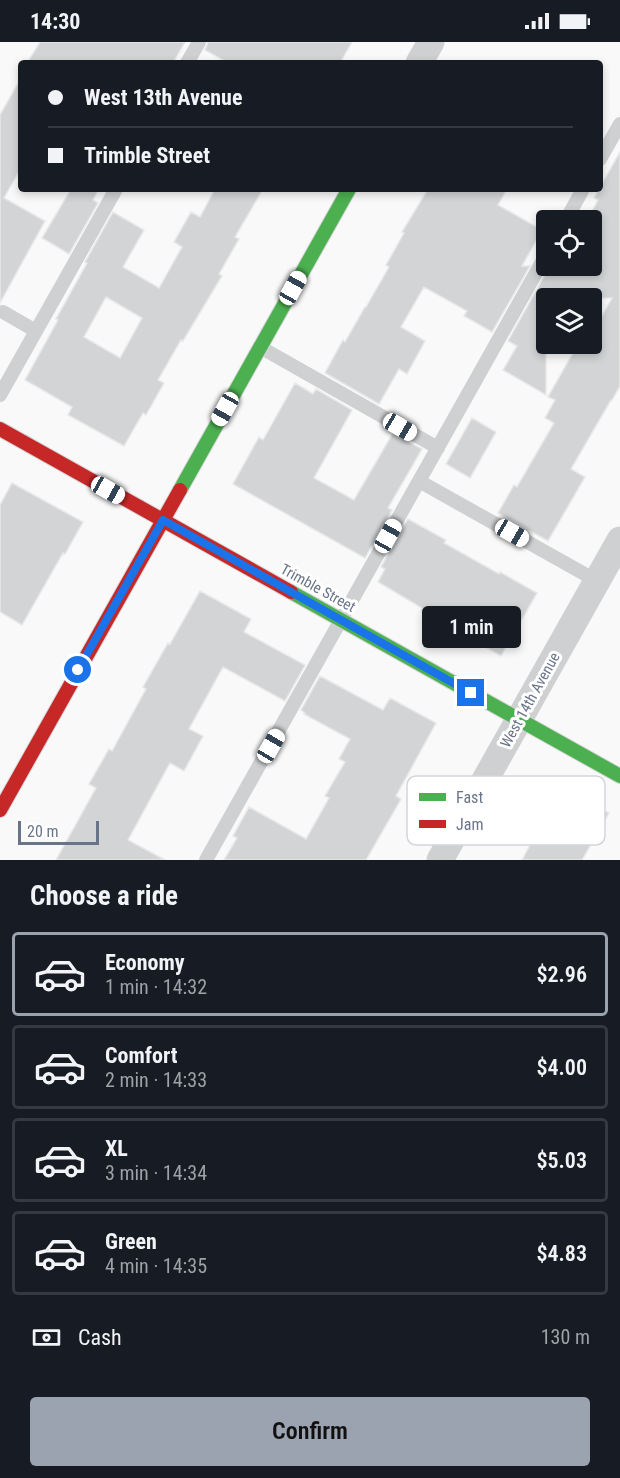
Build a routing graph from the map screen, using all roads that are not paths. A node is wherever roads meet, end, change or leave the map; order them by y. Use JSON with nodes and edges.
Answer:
{"nodes":[{"id":1,"x":199,"y":42,"type":"edge"},
{"id":2,"x":431,"y":42,"type":"edge"},
{"id":3,"x":189,"y":60,"type":"edge"},
{"id":4,"x":421,"y":60,"type":"edge"},
{"id":5,"x":620,"y":124,"type":"edge"},
{"id":6,"x":603,"y":154,"type":"edge"},
{"id":7,"x":114,"y":192,"type":"edge"},
{"id":8,"x":346,"y":192,"type":"edge"},
{"id":9,"x":581,"y":192,"type":"edge"},
{"id":10,"x":571,"y":210,"type":"edge"},
{"id":11,"x":536,"y":273,"type":"edge"},
{"id":12,"x":3,"y":312,"type":"dead end"},
{"id":13,"x":36,"y":331,"type":"junction"},
{"id":14,"x":260,"y":347,"type":"junction"},
{"id":15,"x":0,"y":395,"type":"edge"},
{"id":16,"x":0,"y":429,"type":"edge"},
{"id":17,"x":438,"y":448,"type":"junction"},
{"id":18,"x":419,"y":481,"type":"junction"},
{"id":19,"x":163,"y":520,"type":"junction"},
{"id":20,"x":620,"y":540,"type":"edge"},
{"id":21,"x":597,"y":581,"type":"junction"},
{"id":22,"x":341,"y":620,"type":"junction"},
{"id":23,"x":519,"y":719,"type":"junction"},
{"id":24,"x":487,"y":776,"type":"edge"},
{"id":25,"x":620,"y":776,"type":"edge"},
{"id":26,"x":0,"y":810,"type":"edge"},
{"id":27,"x":448,"y":845,"type":"edge"},
{"id":28,"x":206,"y":860,"type":"edge"},
{"id":29,"x":440,"y":860,"type":"edge"}],
"edges":[{"from":1,"to":3,"type":"lane"},
{"from":2,"to":4,"type":"street"},
{"from":5,"to":6,"type":"lane"},
{"from":7,"to":13,"type":"lane"},
{"from":8,"to":14,"type":"street"},
{"from":9,"to":10,"type":"lane"},
{"from":11,"to":17,"type":"lane"},
{"from":12,"to":13,"type":"lane"},
{"from":13,"to":15,"type":"lane"},
{"from":14,"to":17,"type":"lane"},
{"from":14,"to":19,"type":"street"},
{"from":16,"to":19,"type":"street","name":"Trimble Street"},
{"from":17,"to":18,"type":"lane"},
{"from":18,"to":21,"type":"lane"},
{"from":18,"to":22,"type":"lane"},
{"from":19,"to":22,"type":"street","name":"Trimble Street"},
{"from":19,"to":26,"type":"street"},
{"from":20,"to":21,"type":"street","name":"West 14th Avenue"},
{"from":21,"to":23,"type":"street","name":"West 14th Avenue"},
{"from":22,"to":23,"type":"street","name":"Trimble Street"},
{"from":22,"to":28,"type":"lane"},
{"from":23,"to":24,"type":"street","name":"West 14th Avenue"},
{"from":23,"to":25,"type":"street","name":"Trimble Street"},
{"from":27,"to":29,"type":"street","name":"West 14th Avenue"}]}
